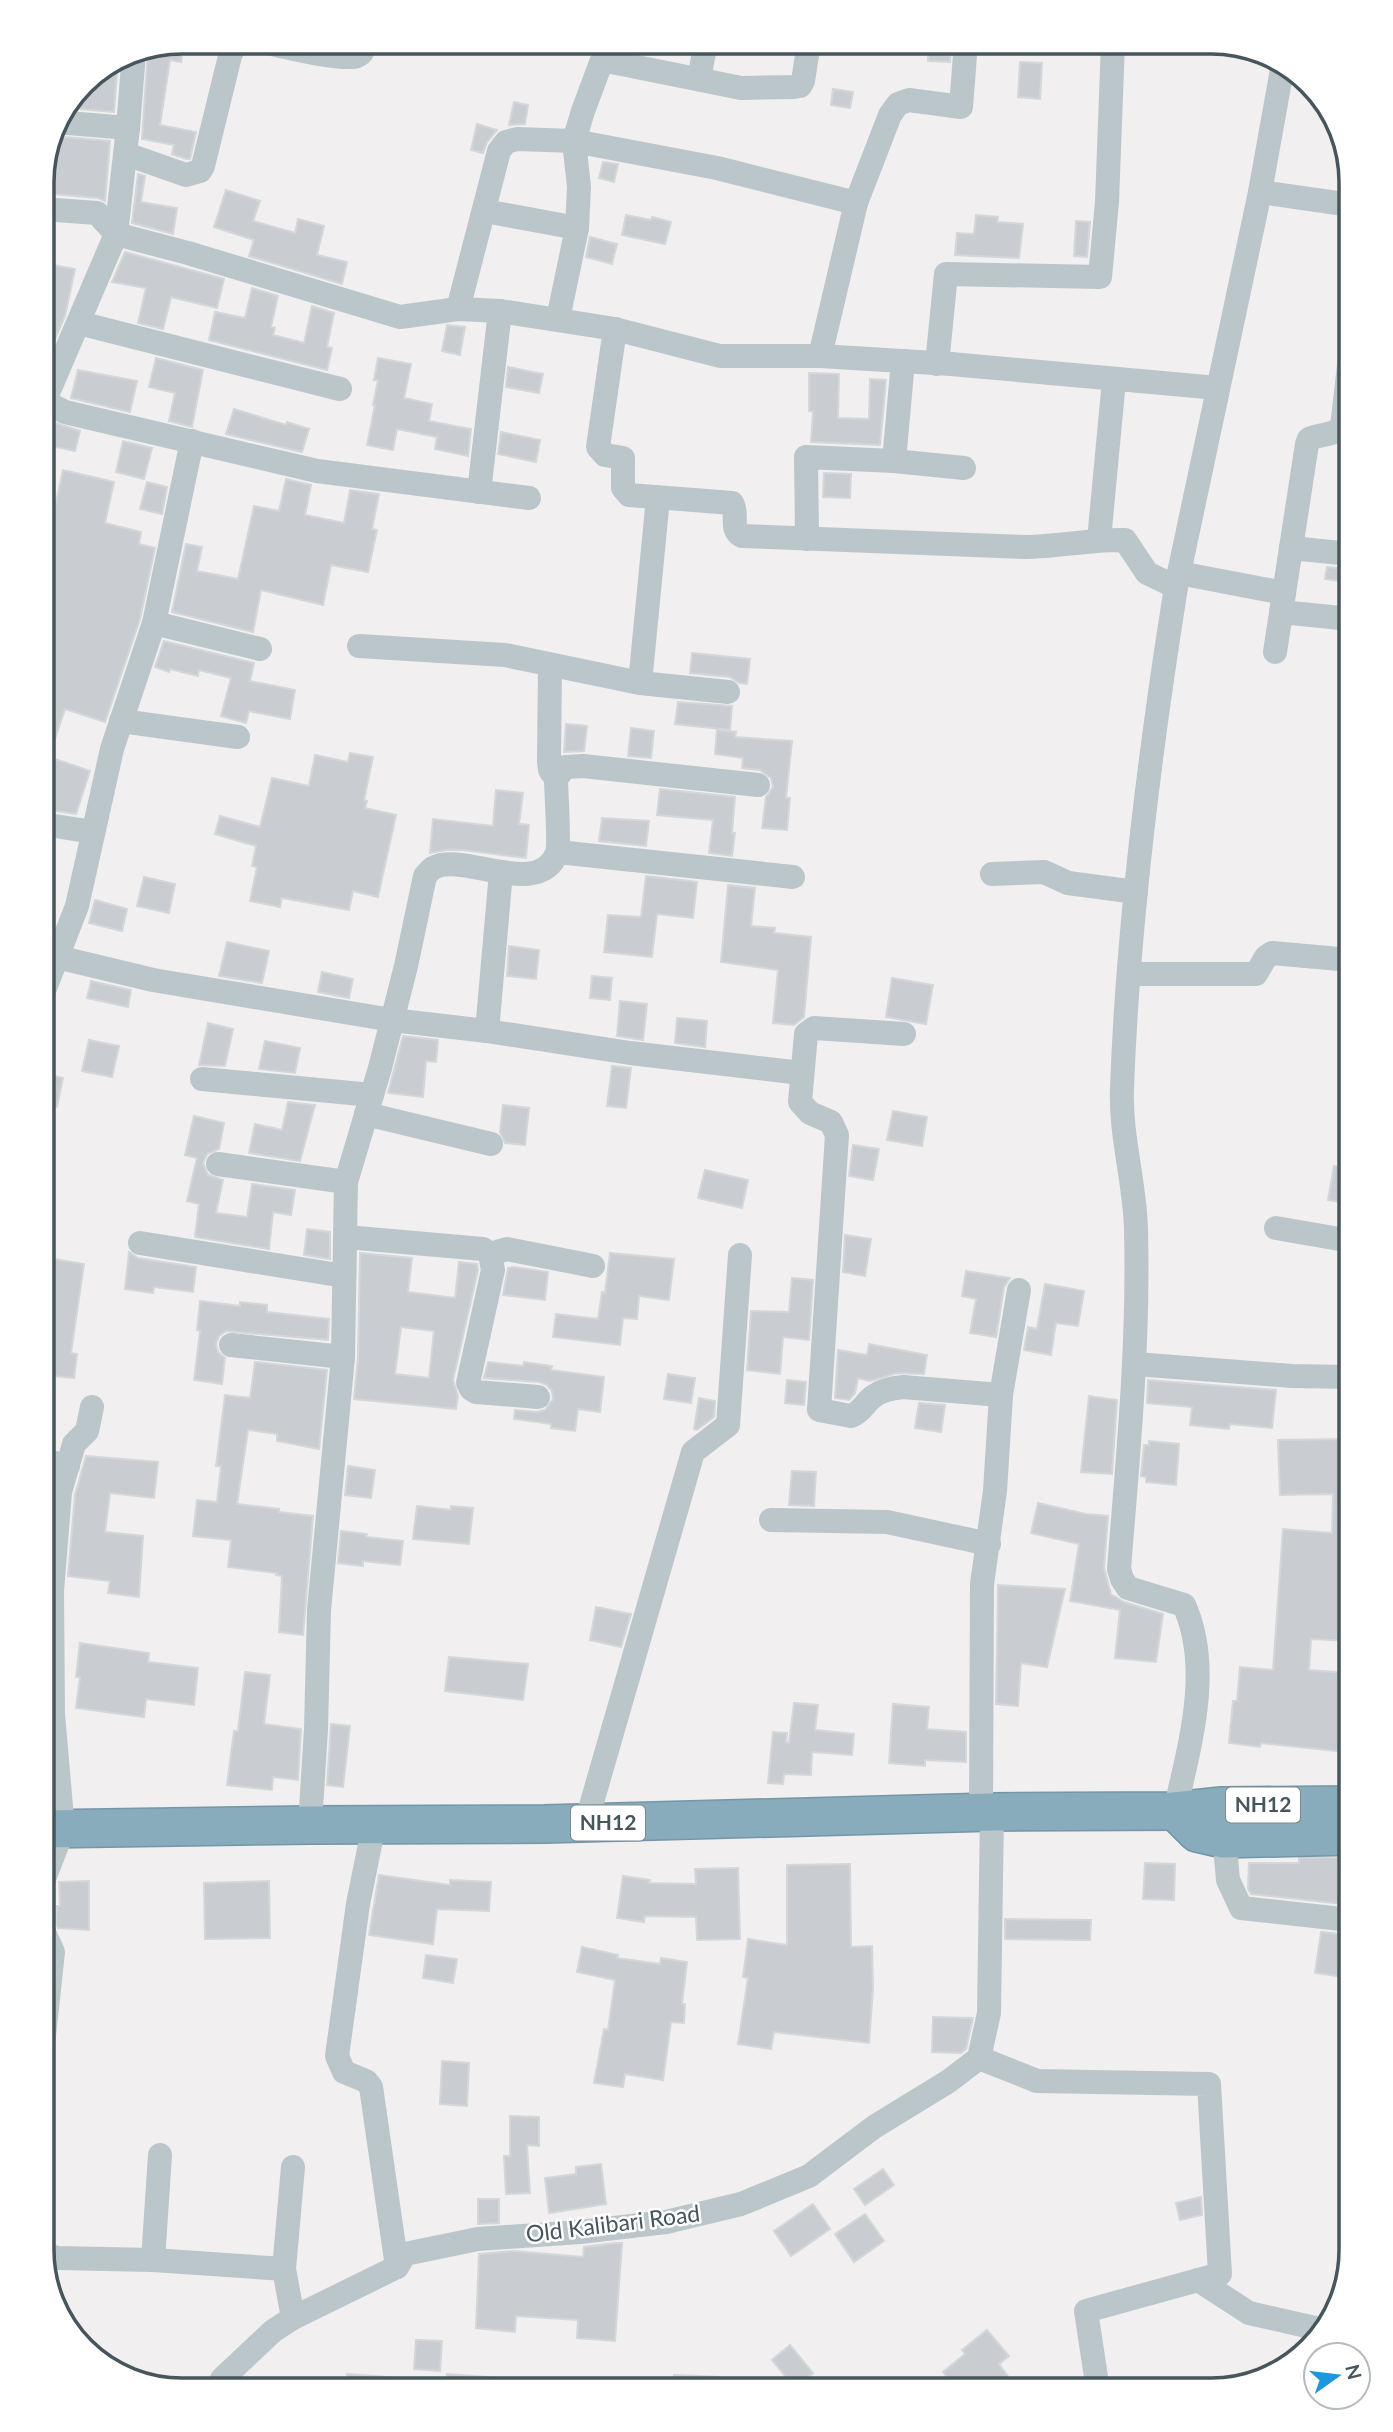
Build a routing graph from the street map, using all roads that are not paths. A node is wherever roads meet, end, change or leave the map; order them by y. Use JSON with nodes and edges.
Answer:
{"nodes":[{"id":1,"x":231,"y":55,"type":"edge"},
{"id":2,"x":330,"y":55,"type":"edge"},
{"id":3,"x":356,"y":55,"type":"edge"},
{"id":4,"x":704,"y":55,"type":"edge"},
{"id":5,"x":807,"y":55,"type":"edge"},
{"id":6,"x":965,"y":55,"type":"edge"},
{"id":7,"x":1113,"y":55,"type":"edge"},
{"id":8,"x":133,"y":64,"type":"edge"},
{"id":9,"x":1281,"y":75,"type":"edge"},
{"id":10,"x":699,"y":79,"type":"junction"},
{"id":11,"x":68,"y":123,"type":"edge"},
{"id":12,"x":128,"y":128,"type":"junction"},
{"id":13,"x":574,"y":142,"type":"junction"},
{"id":14,"x":126,"y":154,"type":"junction"},
{"id":15,"x":1260,"y":192,"type":"junction"},
{"id":16,"x":856,"y":203,"type":"junction"},
{"id":17,"x":1339,"y":203,"type":"edge"},
{"id":18,"x":55,"y":210,"type":"edge"},
{"id":19,"x":485,"y":211,"type":"junction"},
{"id":20,"x":577,"y":228,"type":"junction"},
{"id":21,"x":116,"y":234,"type":"junction"},
{"id":22,"x":458,"y":309,"type":"junction"},
{"id":23,"x":500,"y":311,"type":"junction"},
{"id":24,"x":558,"y":319,"type":"junction"},
{"id":25,"x":79,"y":323,"type":"junction"},
{"id":26,"x":615,"y":329,"type":"junction"},
{"id":27,"x":820,"y":356,"type":"junction"},
{"id":28,"x":903,"y":361,"type":"junction"},
{"id":29,"x":937,"y":363,"type":"junction"},
{"id":30,"x":55,"y":378,"type":"edge"},
{"id":31,"x":1114,"y":380,"type":"junction"},
{"id":32,"x":1218,"y":388,"type":"junction"},
{"id":33,"x":340,"y":389,"type":"dead end"},
{"id":34,"x":55,"y":409,"type":"edge"},
{"id":35,"x":1339,"y":429,"type":"edge"},
{"id":36,"x":192,"y":441,"type":"junction"},
{"id":37,"x":894,"y":461,"type":"junction"},
{"id":38,"x":964,"y":468,"type":"dead end"},
{"id":39,"x":479,"y":492,"type":"junction"},
{"id":40,"x":529,"y":498,"type":"dead end"},
{"id":41,"x":658,"y":498,"type":"junction"},
{"id":42,"x":807,"y":539,"type":"junction"},
{"id":43,"x":1098,"y":540,"type":"junction"},
{"id":44,"x":1291,"y":548,"type":"junction"},
{"id":45,"x":1339,"y":553,"type":"edge"},
{"id":46,"x":1177,"y":580,"type":"junction"},
{"id":47,"x":1283,"y":603,"type":"junction"},
{"id":48,"x":1339,"y":616,"type":"edge"},
{"id":49,"x":154,"y":623,"type":"junction"},
{"id":50,"x":359,"y":646,"type":"dead end"},
{"id":51,"x":260,"y":649,"type":"dead end"},
{"id":52,"x":1275,"y":652,"type":"dead end"},
{"id":53,"x":551,"y":666,"type":"junction"},
{"id":54,"x":640,"y":683,"type":"junction"},
{"id":55,"x":728,"y":692,"type":"dead end"},
{"id":56,"x":121,"y":721,"type":"junction"},
{"id":57,"x":238,"y":737,"type":"dead end"},
{"id":58,"x":556,"y":778,"type":"junction"},
{"id":59,"x":758,"y":785,"type":"dead end"},
{"id":60,"x":55,"y":826,"type":"edge"},
{"id":61,"x":93,"y":832,"type":"junction"},
{"id":62,"x":558,"y":852,"type":"junction"},
{"id":63,"x":500,"y":872,"type":"junction"},
{"id":64,"x":992,"y":874,"type":"dead end"},
{"id":65,"x":793,"y":877,"type":"dead end"},
{"id":66,"x":1136,"y":892,"type":"junction"},
{"id":67,"x":57,"y":957,"type":"junction"},
{"id":68,"x":1339,"y":959,"type":"edge"},
{"id":69,"x":55,"y":963,"type":"edge"},
{"id":70,"x":1130,"y":974,"type":"junction"},
{"id":71,"x":392,"y":1020,"type":"junction"},
{"id":72,"x":487,"y":1031,"type":"junction"},
{"id":73,"x":904,"y":1034,"type":"dead end"},
{"id":74,"x":801,"y":1073,"type":"junction"},
{"id":75,"x":202,"y":1079,"type":"dead end"},
{"id":76,"x":369,"y":1105,"type":"junction"},
{"id":77,"x":491,"y":1144,"type":"dead end"},
{"id":78,"x":218,"y":1164,"type":"dead end"},
{"id":79,"x":346,"y":1182,"type":"junction"},
{"id":80,"x":1276,"y":1228,"type":"dead end"},
{"id":81,"x":346,"y":1237,"type":"junction"},
{"id":82,"x":1339,"y":1239,"type":"edge"},
{"id":83,"x":140,"y":1243,"type":"dead end"},
{"id":84,"x":490,"y":1254,"type":"junction"},
{"id":85,"x":740,"y":1255,"type":"dead end"},
{"id":86,"x":593,"y":1266,"type":"dead end"},
{"id":87,"x":344,"y":1276,"type":"junction"},
{"id":88,"x":1019,"y":1290,"type":"dead end"},
{"id":89,"x":230,"y":1345,"type":"dead end"},
{"id":90,"x":343,"y":1357,"type":"junction"},
{"id":91,"x":1135,"y":1364,"type":"junction"},
{"id":92,"x":1339,"y":1377,"type":"edge"},
{"id":93,"x":1001,"y":1395,"type":"junction"},
{"id":94,"x":538,"y":1397,"type":"dead end"},
{"id":95,"x":92,"y":1407,"type":"dead end"},
{"id":96,"x":54,"y":1463,"type":"edge"},
{"id":97,"x":68,"y":1466,"type":"junction"},
{"id":98,"x":771,"y":1520,"type":"dead end"},
{"id":99,"x":989,"y":1544,"type":"junction"},
{"id":100,"x":54,"y":1562,"type":"edge"},
{"id":101,"x":1339,"y":1807,"type":"edge"},
{"id":102,"x":1175,"y":1811,"type":"junction"},
{"id":103,"x":986,"y":1812,"type":"junction"},
{"id":104,"x":1223,"y":1822,"type":"junction"},
{"id":105,"x":586,"y":1823,"type":"junction"},
{"id":106,"x":310,"y":1825,"type":"junction"},
{"id":107,"x":374,"y":1825,"type":"junction"},
{"id":108,"x":54,"y":1830,"type":"edge"},
{"id":109,"x":1339,"y":1835,"type":"edge"},
{"id":110,"x":1339,"y":1919,"type":"edge"},
{"id":111,"x":979,"y":2058,"type":"junction"},
{"id":112,"x":160,"y":2155,"type":"dead end"},
{"id":113,"x":293,"y":2167,"type":"dead end"},
{"id":114,"x":54,"y":2257,"type":"edge"},
{"id":115,"x":153,"y":2260,"type":"junction"},
{"id":116,"x":397,"y":2267,"type":"junction"},
{"id":117,"x":284,"y":2269,"type":"junction"},
{"id":118,"x":1198,"y":2280,"type":"junction"},
{"id":119,"x":293,"y":2318,"type":"junction"},
{"id":120,"x":1312,"y":2327,"type":"edge"},
{"id":121,"x":224,"y":2377,"type":"edge"},
{"id":122,"x":1096,"y":2378,"type":"edge"}],
"edges":[{"from":1,"to":14,"type":"street"},
{"from":2,"to":3,"type":"street"},
{"from":4,"to":10,"type":"street"},
{"from":5,"to":10,"type":"street"},
{"from":6,"to":16,"type":"street"},
{"from":7,"to":29,"type":"street"},
{"from":8,"to":12,"type":"street"},
{"from":9,"to":15,"type":"street"},
{"from":10,"to":13,"type":"street"},
{"from":11,"to":12,"type":"street"},
{"from":12,"to":14,"type":"street"},
{"from":13,"to":16,"type":"street"},
{"from":13,"to":19,"type":"street"},
{"from":13,"to":20,"type":"street"},
{"from":14,"to":21,"type":"street"},
{"from":15,"to":17,"type":"street"},
{"from":15,"to":32,"type":"street"},
{"from":16,"to":27,"type":"street"},
{"from":18,"to":21,"type":"street"},
{"from":19,"to":20,"type":"street"},
{"from":19,"to":22,"type":"street"},
{"from":20,"to":24,"type":"street"},
{"from":21,"to":22,"type":"street"},
{"from":21,"to":25,"type":"street"},
{"from":22,"to":23,"type":"street"},
{"from":23,"to":24,"type":"street"},
{"from":23,"to":39,"type":"street"},
{"from":24,"to":26,"type":"street"},
{"from":25,"to":30,"type":"street"},
{"from":25,"to":33,"type":"street"},
{"from":26,"to":27,"type":"street"},
{"from":26,"to":41,"type":"street"},
{"from":27,"to":28,"type":"street"},
{"from":28,"to":29,"type":"street"},
{"from":28,"to":37,"type":"street"},
{"from":29,"to":31,"type":"street"},
{"from":31,"to":32,"type":"street"},
{"from":31,"to":43,"type":"street"},
{"from":32,"to":46,"type":"street"},
{"from":34,"to":36,"type":"street"},
{"from":35,"to":44,"type":"street"},
{"from":36,"to":39,"type":"street"},
{"from":36,"to":49,"type":"street"},
{"from":37,"to":38,"type":"street"},
{"from":37,"to":42,"type":"street"},
{"from":39,"to":40,"type":"street"},
{"from":41,"to":42,"type":"street"},
{"from":41,"to":54,"type":"street"},
{"from":42,"to":43,"type":"street"},
{"from":43,"to":46,"type":"street"},
{"from":44,"to":45,"type":"street"},
{"from":44,"to":47,"type":"street"},
{"from":46,"to":47,"type":"street"},
{"from":46,"to":66,"type":"street"},
{"from":47,"to":48,"type":"street"},
{"from":47,"to":52,"type":"street"},
{"from":49,"to":51,"type":"street"},
{"from":49,"to":56,"type":"street"},
{"from":50,"to":53,"type":"street"},
{"from":53,"to":54,"type":"street"},
{"from":53,"to":58,"type":"street"},
{"from":54,"to":55,"type":"street"},
{"from":56,"to":57,"type":"street"},
{"from":56,"to":61,"type":"street"},
{"from":58,"to":59,"type":"street"},
{"from":58,"to":62,"type":"street"},
{"from":60,"to":61,"type":"street"},
{"from":61,"to":67,"type":"street"},
{"from":62,"to":63,"type":"street"},
{"from":62,"to":65,"type":"street"},
{"from":63,"to":71,"type":"street"},
{"from":63,"to":72,"type":"street"},
{"from":64,"to":66,"type":"street"},
{"from":66,"to":70,"type":"street"},
{"from":67,"to":69,"type":"street"},
{"from":67,"to":71,"type":"street"},
{"from":68,"to":70,"type":"street"},
{"from":70,"to":91,"type":"street"},
{"from":71,"to":72,"type":"street"},
{"from":71,"to":76,"type":"street"},
{"from":72,"to":74,"type":"street"},
{"from":73,"to":74,"type":"street"},
{"from":74,"to":93,"type":"street"},
{"from":75,"to":76,"type":"street"},
{"from":76,"to":77,"type":"street"},
{"from":76,"to":79,"type":"street"},
{"from":78,"to":79,"type":"street"},
{"from":79,"to":81,"type":"street"},
{"from":80,"to":82,"type":"street"},
{"from":81,"to":84,"type":"street"},
{"from":81,"to":87,"type":"street"},
{"from":83,"to":87,"type":"street"},
{"from":84,"to":86,"type":"street"},
{"from":84,"to":94,"type":"street"},
{"from":85,"to":105,"type":"street"},
{"from":87,"to":90,"type":"street"},
{"from":88,"to":93,"type":"street"},
{"from":89,"to":90,"type":"street"},
{"from":90,"to":106,"type":"street"},
{"from":91,"to":92,"type":"street"},
{"from":91,"to":102,"type":"street"},
{"from":93,"to":99,"type":"street"},
{"from":95,"to":97,"type":"street"},
{"from":96,"to":97,"type":"street"},
{"from":97,"to":100,"type":"street"},
{"from":98,"to":99,"type":"street"},
{"from":99,"to":103,"type":"street"},
{"from":101,"to":104,"type":"highway","number":"NH12"},
{"from":102,"to":103,"type":"highway","number":"NH12"},
{"from":102,"to":104,"type":"highway"},
{"from":103,"to":105,"type":"highway","number":"NH12"},
{"from":103,"to":111,"type":"street"},
{"from":104,"to":109,"type":"highway"},
{"from":104,"to":110,"type":"street"},
{"from":105,"to":107,"type":"highway","number":"NH12"},
{"from":106,"to":107,"type":"highway","number":"NH12"},
{"from":106,"to":108,"type":"highway","number":"NH12"},
{"from":107,"to":116,"type":"street"},
{"from":111,"to":116,"type":"street","name":"Old Kalibari Road"},
{"from":111,"to":118,"type":"street"},
{"from":112,"to":115,"type":"street"},
{"from":113,"to":117,"type":"street"},
{"from":114,"to":115,"type":"street"},
{"from":115,"to":117,"type":"street"},
{"from":116,"to":119,"type":"street","name":"Old Kalibari Road"},
{"from":117,"to":119,"type":"street"},
{"from":118,"to":120,"type":"street"},
{"from":118,"to":122,"type":"street"},
{"from":119,"to":121,"type":"street","name":"Old Kalibari Road"}]}
